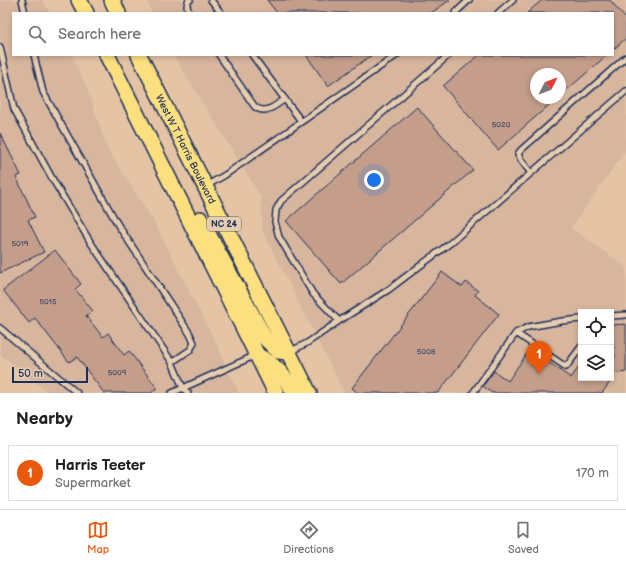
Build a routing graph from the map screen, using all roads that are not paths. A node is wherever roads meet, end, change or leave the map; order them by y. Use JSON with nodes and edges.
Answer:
{"nodes":[{"id":1,"x":22,"y":0,"type":"edge"},
{"id":2,"x":79,"y":0,"type":"edge"},
{"id":3,"x":112,"y":0,"type":"edge"},
{"id":4,"x":190,"y":0,"type":"edge"},
{"id":5,"x":211,"y":0,"type":"edge"},
{"id":6,"x":469,"y":0,"type":"edge"},
{"id":7,"x":513,"y":0,"type":"edge"},
{"id":8,"x":25,"y":12,"type":"edge"},
{"id":9,"x":85,"y":12,"type":"edge"},
{"id":10,"x":118,"y":12,"type":"edge"},
{"id":11,"x":189,"y":12,"type":"edge"},
{"id":12,"x":220,"y":12,"type":"edge"},
{"id":13,"x":456,"y":12,"type":"edge"},
{"id":14,"x":499,"y":12,"type":"edge"},
{"id":15,"x":0,"y":46,"type":"edge"},
{"id":16,"x":34,"y":56,"type":"edge"},
{"id":17,"x":107,"y":56,"type":"edge"},
{"id":18,"x":140,"y":56,"type":"edge"},
{"id":19,"x":220,"y":56,"type":"edge"},
{"id":20,"x":253,"y":56,"type":"edge"},
{"id":21,"x":396,"y":56,"type":"edge"},
{"id":22,"x":448,"y":56,"type":"edge"},
{"id":23,"x":626,"y":57,"type":"edge"},
{"id":24,"x":626,"y":91,"type":"edge"},
{"id":25,"x":285,"y":99,"type":"junction"},
{"id":26,"x":301,"y":121,"type":"junction"},
{"id":27,"x":163,"y":168,"type":"junction"},
{"id":28,"x":531,"y":173,"type":"junction"},
{"id":29,"x":205,"y":186,"type":"junction"},
{"id":30,"x":626,"y":315,"type":"edge"},
{"id":31,"x":614,"y":316,"type":"edge"},
{"id":32,"x":578,"y":319,"type":"edge"},
{"id":33,"x":339,"y":321,"type":"junction"},
{"id":34,"x":0,"y":328,"type":"edge"},
{"id":35,"x":516,"y":334,"type":"junction"},
{"id":36,"x":578,"y":351,"type":"edge"},
{"id":37,"x":288,"y":352,"type":"junction"},
{"id":38,"x":257,"y":355,"type":"junction"},
{"id":39,"x":172,"y":362,"type":"junction"},
{"id":40,"x":183,"y":388,"type":"junction"},
{"id":41,"x":77,"y":393,"type":"edge"},
{"id":42,"x":172,"y":393,"type":"edge"},
{"id":43,"x":188,"y":393,"type":"edge"},
{"id":44,"x":276,"y":393,"type":"edge"},
{"id":45,"x":294,"y":393,"type":"edge"},
{"id":46,"x":309,"y":393,"type":"edge"},
{"id":47,"x":473,"y":393,"type":"edge"}],
"edges":[{"from":1,"to":8,"type":"lane"},
{"from":2,"to":9,"type":"main road"},
{"from":3,"to":10,"type":"main road"},
{"from":4,"to":11,"type":"lane"},
{"from":5,"to":12,"type":"lane"},
{"from":6,"to":13,"type":"lane"},
{"from":7,"to":14,"type":"lane"},
{"from":15,"to":39,"type":"lane"},
{"from":16,"to":39,"type":"lane"},
{"from":17,"to":27,"type":"main road","number":"NC 24"},
{"from":18,"to":29,"type":"main road","name":"West W T Harris Boulevard","number":"NC 24"},
{"from":19,"to":25,"type":"lane"},
{"from":20,"to":25,"type":"lane"},
{"from":21,"to":26,"type":"lane"},
{"from":22,"to":33,"type":"lane"},
{"from":23,"to":28,"type":"lane"},
{"from":24,"to":28,"type":"lane"},
{"from":25,"to":26,"type":"lane"},
{"from":26,"to":29,"type":"lane"},
{"from":27,"to":37,"type":"main road"},
{"from":27,"to":38,"type":"main road","number":"NC 24"},
{"from":28,"to":33,"type":"lane"},
{"from":29,"to":37,"type":"main road","name":"West W T Harris Boulevard","number":"NC 24"},
{"from":30,"to":31,"type":"lane"},
{"from":32,"to":35,"type":"lane"},
{"from":33,"to":37,"type":"lane"},
{"from":34,"to":41,"type":"lane"},
{"from":35,"to":36,"type":"lane"},
{"from":35,"to":47,"type":"lane"},
{"from":37,"to":46,"type":"main road","name":"West W T Harris Boulevard","number":"NC 24"},
{"from":38,"to":40,"type":"lane"},
{"from":38,"to":44,"type":"main road","number":"NC 24"},
{"from":38,"to":45,"type":"main road"},
{"from":39,"to":40,"type":"lane"},
{"from":40,"to":42,"type":"lane"},
{"from":40,"to":43,"type":"lane"}]}
